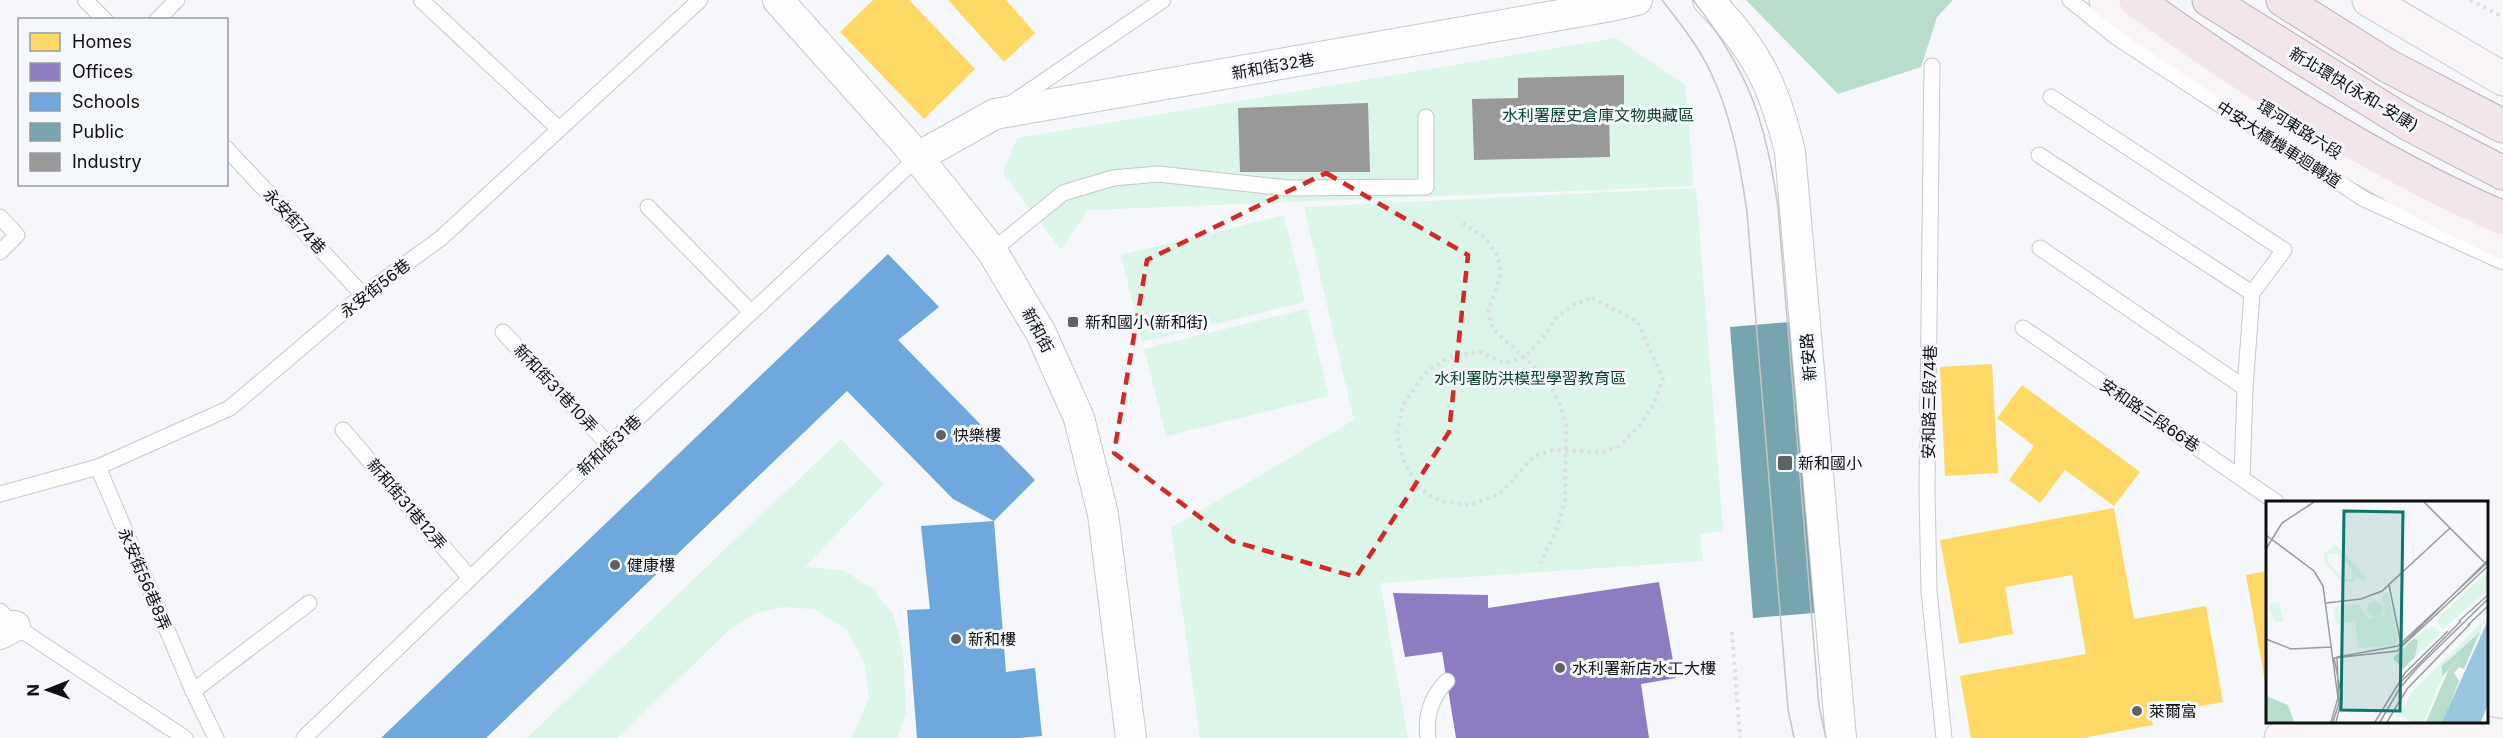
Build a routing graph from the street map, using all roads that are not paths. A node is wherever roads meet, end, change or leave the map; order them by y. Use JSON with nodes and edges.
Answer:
{"nodes":[{"id":1,"x":85,"y":0,"type":"edge"},
{"id":2,"x":177,"y":0,"type":"edge"},
{"id":3,"x":421,"y":0,"type":"edge"},
{"id":4,"x":700,"y":0,"type":"edge"},
{"id":5,"x":778,"y":0,"type":"edge"},
{"id":6,"x":1163,"y":0,"type":"edge"},
{"id":7,"x":1637,"y":0,"type":"edge"},
{"id":8,"x":1708,"y":0,"type":"edge"},
{"id":9,"x":2070,"y":0,"type":"edge"},
{"id":10,"x":2106,"y":0,"type":"edge"},
{"id":11,"x":2136,"y":0,"type":"edge"},
{"id":12,"x":2208,"y":0,"type":"edge"},
{"id":13,"x":2283,"y":0,"type":"edge"},
{"id":14,"x":2369,"y":0,"type":"edge"},
{"id":15,"x":103,"y":18,"type":"edge"},
{"id":16,"x":159,"y":18,"type":"edge"},
{"id":17,"x":1932,"y":66,"type":"dead end"},
{"id":18,"x":2503,"y":79,"type":"edge"},
{"id":19,"x":2051,"y":97,"type":"dead end"},
{"id":20,"x":995,"y":114,"type":"junction"},
{"id":21,"x":1426,"y":117,"type":"dead end"},
{"id":22,"x":2503,"y":126,"type":"edge"},
{"id":23,"x":559,"y":129,"type":"junction"},
{"id":24,"x":228,"y":150,"type":"edge"},
{"id":25,"x":2039,"y":155,"type":"dead end"},
{"id":26,"x":918,"y":157,"type":"junction"},
{"id":27,"x":2503,"y":173,"type":"edge"},
{"id":28,"x":648,"y":207,"type":"dead end"},
{"id":29,"x":0,"y":217,"type":"edge"},
{"id":30,"x":2503,"y":218,"type":"edge"},
{"id":31,"x":2503,"y":242,"type":"edge"},
{"id":32,"x":2040,"y":248,"type":"dead end"},
{"id":33,"x":992,"y":251,"type":"junction"},
{"id":34,"x":0,"y":252,"type":"edge"},
{"id":35,"x":2503,"y":262,"type":"edge"},
{"id":36,"x":2252,"y":293,"type":"junction"},
{"id":37,"x":363,"y":295,"type":"junction"},
{"id":38,"x":751,"y":312,"type":"junction"},
{"id":39,"x":2023,"y":328,"type":"dead end"},
{"id":40,"x":503,"y":332,"type":"dead end"},
{"id":41,"x":2244,"y":388,"type":"junction"},
{"id":42,"x":343,"y":430,"type":"dead end"},
{"id":43,"x":609,"y":445,"type":"junction"},
{"id":44,"x":98,"y":467,"type":"junction"},
{"id":45,"x":2242,"y":478,"type":"junction"},
{"id":46,"x":2,"y":490,"type":"edge"},
{"id":47,"x":2275,"y":501,"type":"edge"},
{"id":48,"x":470,"y":578,"type":"junction"},
{"id":49,"x":309,"y":603,"type":"dead end"},
{"id":50,"x":5,"y":624,"type":"edge"},
{"id":51,"x":1447,"y":681,"type":"dead end"},
{"id":52,"x":193,"y":691,"type":"junction"},
{"id":53,"x":2486,"y":732,"type":"edge"},
{"id":54,"x":185,"y":738,"type":"edge"},
{"id":55,"x":216,"y":738,"type":"edge"},
{"id":56,"x":304,"y":738,"type":"edge"},
{"id":57,"x":1131,"y":738,"type":"edge"},
{"id":58,"x":1428,"y":738,"type":"edge"},
{"id":59,"x":1841,"y":738,"type":"edge"},
{"id":60,"x":1944,"y":738,"type":"edge"},
{"id":61,"x":2281,"y":738,"type":"edge"}],
"edges":[{"from":1,"to":15,"type":"lane"},
{"from":2,"to":16,"type":"lane"},
{"from":3,"to":23,"type":"lane"},
{"from":4,"to":23,"type":"lane","name":"永安街56巷"},
{"from":5,"to":26,"type":"street","name":"新和街"},
{"from":6,"to":20,"type":"lane"},
{"from":7,"to":20,"type":"street","name":"新和街32巷"},
{"from":8,"to":59,"type":"street","name":"新安路"},
{"from":9,"to":35,"type":"lane","name":"中安大橋機車迴轉道"},
{"from":10,"to":31,"type":"main road","name":"環河東路六段"},
{"from":11,"to":30,"type":"highway"},
{"from":12,"to":27,"type":"highway","name":"新北環快(永和-安康)"},
{"from":13,"to":22,"type":"highway"},
{"from":14,"to":18,"type":"main road"},
{"from":17,"to":60,"type":"lane","name":"安和路三段74巷"},
{"from":19,"to":36,"type":"lane"},
{"from":20,"to":26,"type":"street","name":"新和街32巷"},
{"from":21,"to":33,"type":"lane"},
{"from":23,"to":37,"type":"lane","name":"永安街56巷"},
{"from":24,"to":37,"type":"lane","name":"永安街74巷"},
{"from":25,"to":36,"type":"lane"},
{"from":26,"to":33,"type":"street","name":"新和街"},
{"from":26,"to":38,"type":"lane","name":"新和街31巷"},
{"from":28,"to":38,"type":"lane"},
{"from":29,"to":34,"type":"lane"},
{"from":32,"to":41,"type":"lane"},
{"from":33,"to":57,"type":"street","name":"新和街"},
{"from":36,"to":41,"type":"lane"},
{"from":37,"to":44,"type":"lane","name":"永安街56巷"},
{"from":38,"to":43,"type":"lane","name":"新和街31巷"},
{"from":39,"to":45,"type":"lane","name":"安和路三段66巷"},
{"from":40,"to":43,"type":"lane","name":"新和街31巷10弄"},
{"from":41,"to":45,"type":"lane"},
{"from":42,"to":48,"type":"lane","name":"新和街31巷12弄"},
{"from":43,"to":48,"type":"lane","name":"新和街31巷"},
{"from":44,"to":46,"type":"lane","name":"永安街56巷"},
{"from":44,"to":52,"type":"lane","name":"永安街56巷8弄"},
{"from":45,"to":47,"type":"lane","name":"安和路三段66巷"},
{"from":48,"to":56,"type":"lane","name":"新和街31巷"},
{"from":49,"to":52,"type":"lane"},
{"from":50,"to":54,"type":"lane"},
{"from":51,"to":58,"type":"lane"},
{"from":52,"to":55,"type":"lane","name":"永安街56巷8弄"},
{"from":53,"to":61,"type":"main road"}]}
